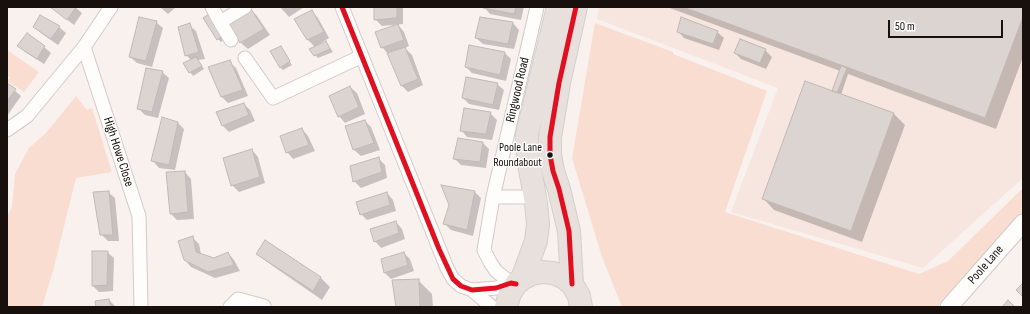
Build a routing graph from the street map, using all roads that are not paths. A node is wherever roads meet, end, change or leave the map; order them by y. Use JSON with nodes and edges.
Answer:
{"nodes":[{"id":1,"x":112,"y":7,"type":"edge"},
{"id":2,"x":212,"y":7,"type":"edge"},
{"id":3,"x":244,"y":7,"type":"edge"},
{"id":4,"x":342,"y":7,"type":"edge"},
{"id":5,"x":537,"y":7,"type":"edge"},
{"id":6,"x":558,"y":7,"type":"edge"},
{"id":7,"x":576,"y":7,"type":"edge"},
{"id":8,"x":220,"y":22,"type":"junction"},
{"id":9,"x":231,"y":40,"type":"dead end"},
{"id":10,"x":84,"y":47,"type":"junction"},
{"id":11,"x":362,"y":56,"type":"junction"},
{"id":12,"x":245,"y":58,"type":"dead end"},
{"id":13,"x":7,"y":130,"type":"edge"},
{"id":14,"x":493,"y":197,"type":"junction"},
{"id":15,"x":535,"y":197,"type":"junction"},
{"id":16,"x":1023,"y":223,"type":"edge"},
{"id":17,"x":516,"y":282,"type":"junction"},
{"id":18,"x":472,"y":290,"type":"junction"},
{"id":19,"x":579,"y":300,"type":"edge"},
{"id":20,"x":264,"y":306,"type":"dead end"},
{"id":21,"x":141,"y":307,"type":"edge"},
{"id":22,"x":230,"y":307,"type":"edge"},
{"id":23,"x":494,"y":307,"type":"edge"},
{"id":24,"x":949,"y":307,"type":"edge"}],
"edges":[{"from":1,"to":10,"type":"street"},
{"from":2,"to":8,"type":"street"},
{"from":3,"to":8,"type":"street"},
{"from":4,"to":11,"type":"street"},
{"from":5,"to":14,"type":"street","name":"Ringwood Road"},
{"from":6,"to":15,"type":"highway","name":"Ringwood Road"},
{"from":7,"to":19,"type":"highway"},
{"from":8,"to":9,"type":"street"},
{"from":10,"to":13,"type":"street"},
{"from":10,"to":21,"type":"street","name":"High Howe Close"},
{"from":11,"to":12,"type":"street"},
{"from":11,"to":18,"type":"street"},
{"from":14,"to":15,"type":"street"},
{"from":14,"to":17,"type":"street","name":"Ringwood Road"},
{"from":15,"to":17,"type":"highway","name":"Ringwood Road"},
{"from":16,"to":24,"type":"street","name":"Poole Lane"},
{"from":17,"to":18,"type":"street"},
{"from":17,"to":19,"type":"highway"},
{"from":17,"to":23,"type":"highway"},
{"from":18,"to":23,"type":"street"},
{"from":20,"to":22,"type":"street"}]}
